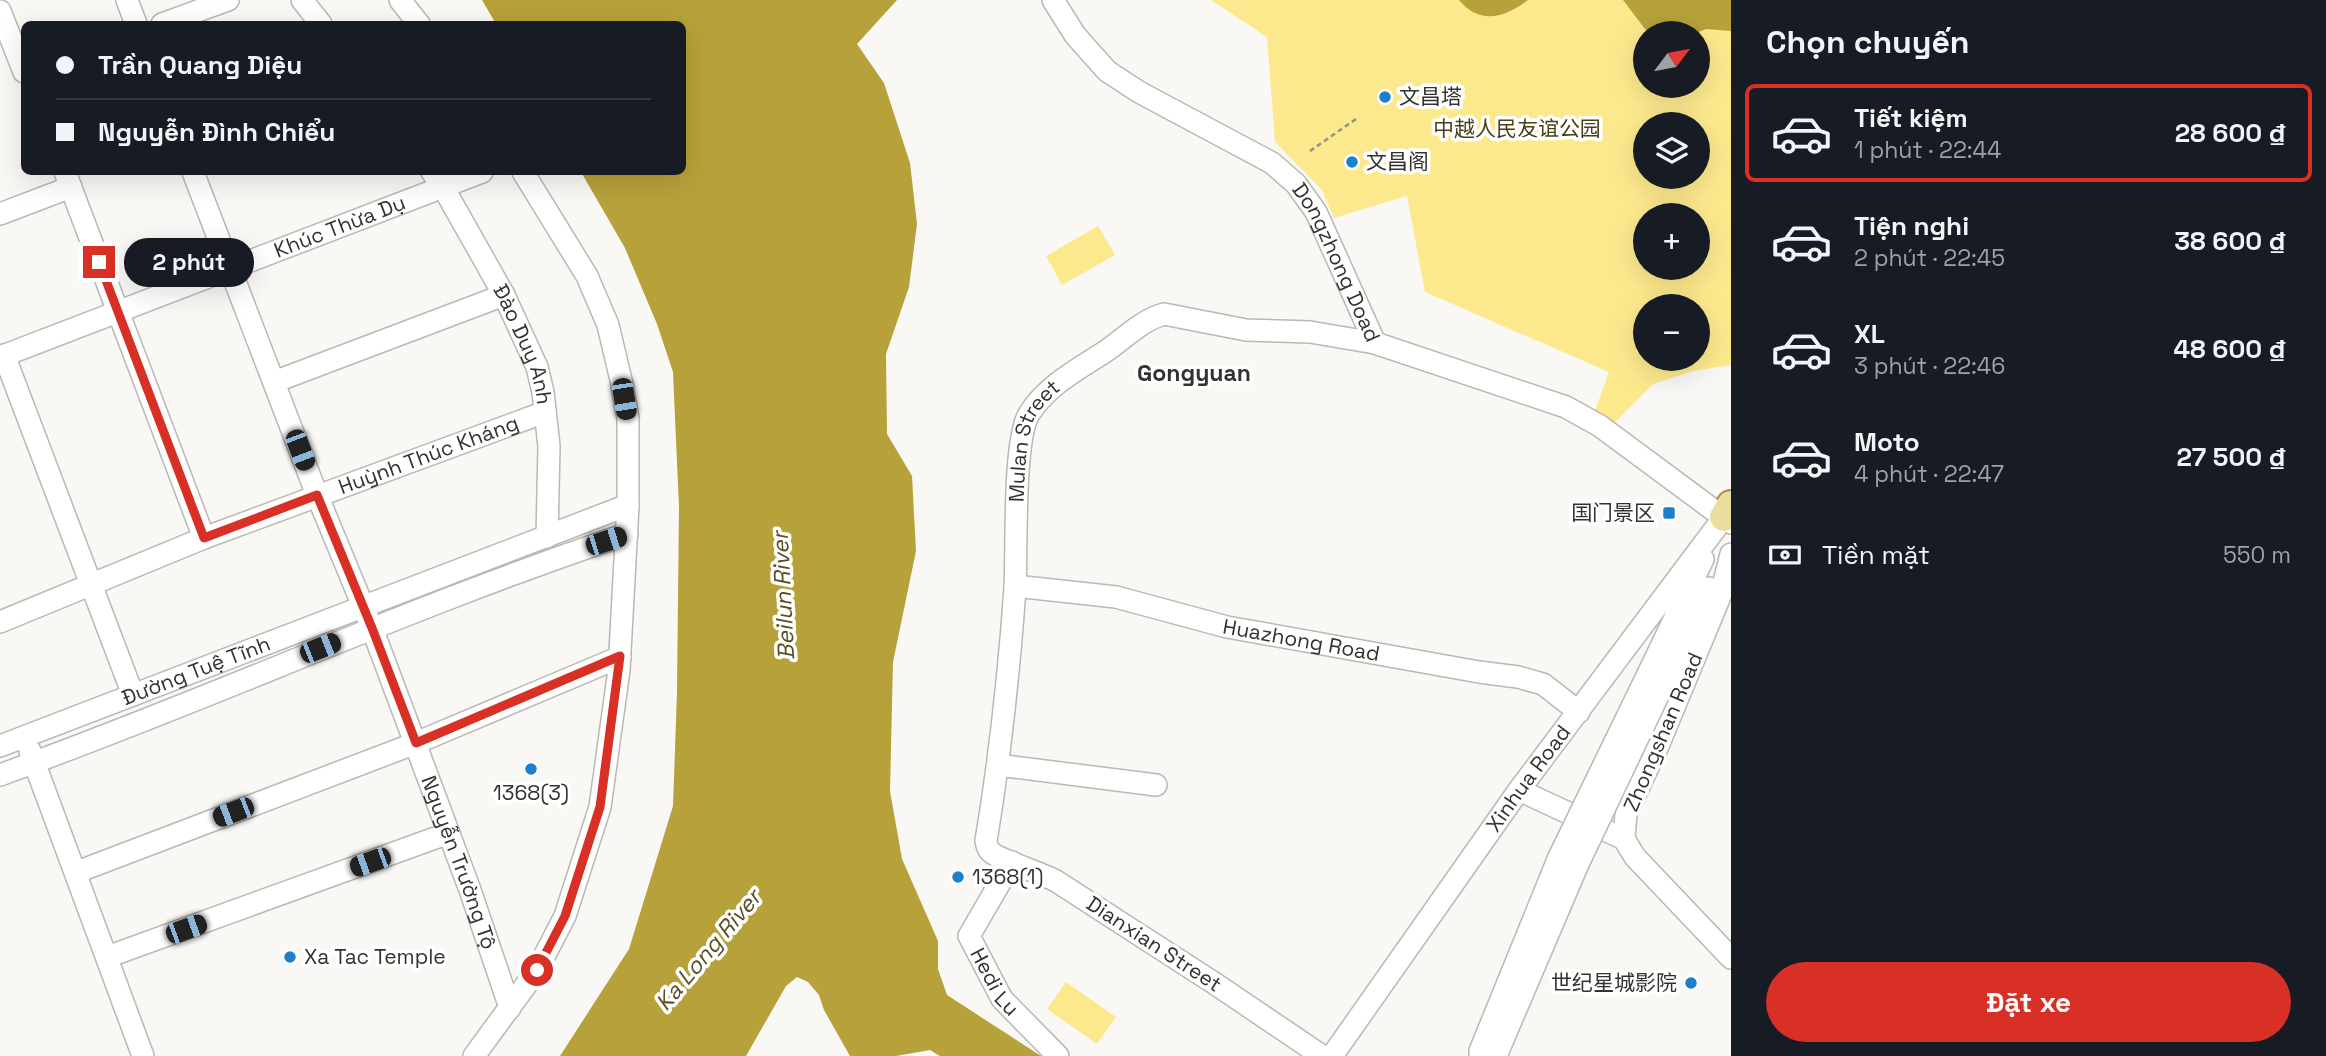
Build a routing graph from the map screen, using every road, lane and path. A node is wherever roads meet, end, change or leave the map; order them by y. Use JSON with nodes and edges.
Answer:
{"nodes":[{"id":1,"x":127,"y":0,"type":"edge"},
{"id":2,"x":228,"y":0,"type":"edge"},
{"id":3,"x":302,"y":0,"type":"edge"},
{"id":4,"x":400,"y":0,"type":"edge"},
{"id":5,"x":1053,"y":0,"type":"edge"},
{"id":6,"x":0,"y":11,"type":"edge"},
{"id":7,"x":135,"y":21,"type":"edge"},
{"id":8,"x":170,"y":21,"type":"edge"},
{"id":9,"x":319,"y":21,"type":"edge"},
{"id":10,"x":417,"y":21,"type":"edge"},
{"id":11,"x":21,"y":64,"type":"edge"},
{"id":12,"x":1356,"y":118,"type":"dead end"},
{"id":13,"x":1310,"y":151,"type":"dead end"},
{"id":14,"x":194,"y":175,"type":"edge"},
{"id":15,"x":463,"y":175,"type":"edge"},
{"id":16,"x":525,"y":175,"type":"edge"},
{"id":17,"x":68,"y":179,"type":"edge"},
{"id":18,"x":437,"y":179,"type":"edge"},
{"id":19,"x":0,"y":214,"type":"edge"},
{"id":20,"x":231,"y":268,"type":"junction"},
{"id":21,"x":504,"y":295,"type":"junction"},
{"id":22,"x":117,"y":312,"type":"junction"},
{"id":23,"x":1375,"y":343,"type":"junction"},
{"id":24,"x":2,"y":356,"type":"edge"},
{"id":25,"x":274,"y":382,"type":"junction"},
{"id":26,"x":545,"y":411,"type":"junction"},
{"id":27,"x":317,"y":495,"type":"junction"},
{"id":28,"x":628,"y":505,"type":"junction"},
{"id":29,"x":1729,"y":521,"type":"edge"},
{"id":30,"x":627,"y":534,"type":"junction"},
{"id":31,"x":547,"y":537,"type":"junction"},
{"id":32,"x":204,"y":538,"type":"junction"},
{"id":33,"x":1731,"y":554,"type":"edge"},
{"id":34,"x":91,"y":585,"type":"junction"},
{"id":35,"x":1015,"y":586,"type":"junction"},
{"id":36,"x":364,"y":607,"type":"junction"},
{"id":37,"x":0,"y":622,"type":"edge"},
{"id":38,"x":372,"y":628,"type":"junction"},
{"id":39,"x":620,"y":656,"type":"junction"},
{"id":40,"x":133,"y":695,"type":"junction"},
{"id":41,"x":1579,"y":712,"type":"junction"},
{"id":42,"x":24,"y":736,"type":"junction"},
{"id":43,"x":416,"y":743,"type":"junction"},
{"id":44,"x":0,"y":746,"type":"edge"},
{"id":45,"x":35,"y":762,"type":"junction"},
{"id":46,"x":998,"y":765,"type":"junction"},
{"id":47,"x":0,"y":775,"type":"edge"},
{"id":48,"x":1156,"y":785,"type":"dead end"},
{"id":49,"x":1519,"y":790,"type":"junction"},
{"id":50,"x":449,"y":833,"type":"junction"},
{"id":51,"x":1624,"y":839,"type":"junction"},
{"id":52,"x":986,"y":841,"type":"joint"},
{"id":53,"x":1569,"y":860,"type":"junction"},
{"id":54,"x":1012,"y":862,"type":"junction"},
{"id":55,"x":77,"y":872,"type":"junction"},
{"id":56,"x":107,"y":957,"type":"junction"},
{"id":57,"x":1731,"y":958,"type":"edge"},
{"id":58,"x":510,"y":1008,"type":"junction"},
{"id":59,"x":143,"y":1056,"type":"edge"},
{"id":60,"x":474,"y":1056,"type":"edge"},
{"id":61,"x":1058,"y":1056,"type":"edge"},
{"id":62,"x":1322,"y":1056,"type":"edge"},
{"id":63,"x":1332,"y":1056,"type":"edge"},
{"id":64,"x":1479,"y":1056,"type":"edge"},
{"id":65,"x":1496,"y":1056,"type":"edge"}],
"edges":[{"from":1,"to":7,"type":"street"},
{"from":2,"to":8,"type":"street"},
{"from":3,"to":9,"type":"street"},
{"from":4,"to":10,"type":"street"},
{"from":5,"to":23,"type":"street","name":"Dongzhong Doad"},
{"from":6,"to":11,"type":"street"},
{"from":12,"to":13,"type":"path"},
{"from":14,"to":20,"type":"street","name":"Nguyễn Trường Tộ"},
{"from":15,"to":18,"type":"street","name":"Khúc Thừa Dụ"},
{"from":16,"to":28,"type":"street"},
{"from":17,"to":19,"type":"street"},
{"from":17,"to":22,"type":"street"},
{"from":18,"to":20,"type":"street","name":"Khúc Thừa Dụ"},
{"from":18,"to":21,"type":"street","name":"Đào Duy Anh"},
{"from":20,"to":22,"type":"street","name":"Khúc Thừa Dụ"},
{"from":20,"to":25,"type":"street","name":"Nguyễn Trường Tộ"},
{"from":21,"to":25,"type":"street"},
{"from":21,"to":26,"type":"street","name":"Đào Duy Anh"},
{"from":22,"to":24,"type":"street","name":"Khúc Thừa Dụ"},
{"from":22,"to":32,"type":"street"},
{"from":23,"to":29,"type":"street","name":"Dongzhong Doad"},
{"from":23,"to":35,"type":"street","name":"Mulan Street"},
{"from":24,"to":34,"type":"street"},
{"from":25,"to":27,"type":"street","name":"Nguyễn Trường Tộ"},
{"from":26,"to":27,"type":"street","name":"Huỳnh Thúc Kháng"},
{"from":26,"to":31,"type":"street","name":"Đào Duy Anh"},
{"from":27,"to":32,"type":"street","name":"Huỳnh Thúc Kháng"},
{"from":27,"to":36,"type":"street","name":"Nguyễn Trường Tộ"},
{"from":28,"to":30,"type":"street"},
{"from":28,"to":31,"type":"street","name":"Đường Tuệ Tĩnh"},
{"from":29,"to":41,"type":"street","name":"Xinhua Road"},
{"from":29,"to":53,"type":"street","bridge":true},
{"from":30,"to":38,"type":"street","name":"Đường Tuệ Tĩnh"},
{"from":30,"to":39,"type":"street"},
{"from":31,"to":36,"type":"street","name":"Đường Tuệ Tĩnh"},
{"from":32,"to":34,"type":"street","name":"Huỳnh Thúc Kháng"},
{"from":33,"to":51,"type":"street","name":"Zhongshan Road"},
{"from":34,"to":37,"type":"street","name":"Huỳnh Thúc Kháng"},
{"from":34,"to":40,"type":"street"},
{"from":35,"to":41,"type":"street","name":"Huazhong Road"},
{"from":35,"to":46,"type":"street","name":"Mulan Street"},
{"from":36,"to":38,"type":"street","name":"Nguyễn Trường Tộ"},
{"from":36,"to":40,"type":"street","name":"Đường Tuệ Tĩnh"},
{"from":38,"to":43,"type":"street","name":"Nguyễn Trường Tộ"},
{"from":38,"to":45,"type":"street","name":"Đường Tuệ Tĩnh"},
{"from":39,"to":43,"type":"street"},
{"from":39,"to":58,"type":"street"},
{"from":40,"to":42,"type":"street","name":"Đường Tuệ Tĩnh"},
{"from":41,"to":49,"type":"street","name":"Xinhua Road"},
{"from":42,"to":44,"type":"street","name":"Đường Tuệ Tĩnh"},
{"from":42,"to":45,"type":"street"},
{"from":43,"to":50,"type":"street","name":"Nguyễn Trường Tộ"},
{"from":43,"to":55,"type":"street"},
{"from":45,"to":47,"type":"street","name":"Đường Tuệ Tĩnh"},
{"from":45,"to":55,"type":"street"},
{"from":46,"to":48,"type":"street"},
{"from":46,"to":52,"type":"street","name":"Mulan Street"},
{"from":49,"to":51,"type":"street"},
{"from":49,"to":63,"type":"street","name":"Xinhua Road"},
{"from":50,"to":56,"type":"street"},
{"from":50,"to":58,"type":"street","name":"Nguyễn Trường Tộ"},
{"from":51,"to":57,"type":"street","name":"Zhongshan Road"},
{"from":52,"to":54,"type":"street","name":"Dianxian Street"},
{"from":53,"to":64,"type":"street"},
{"from":53,"to":65,"type":"street"},
{"from":54,"to":61,"type":"street","name":"Hedi Lu"},
{"from":54,"to":62,"type":"street","name":"Dianxian Street"},
{"from":55,"to":56,"type":"street"},
{"from":56,"to":59,"type":"street"},
{"from":58,"to":60,"type":"street"}]}
